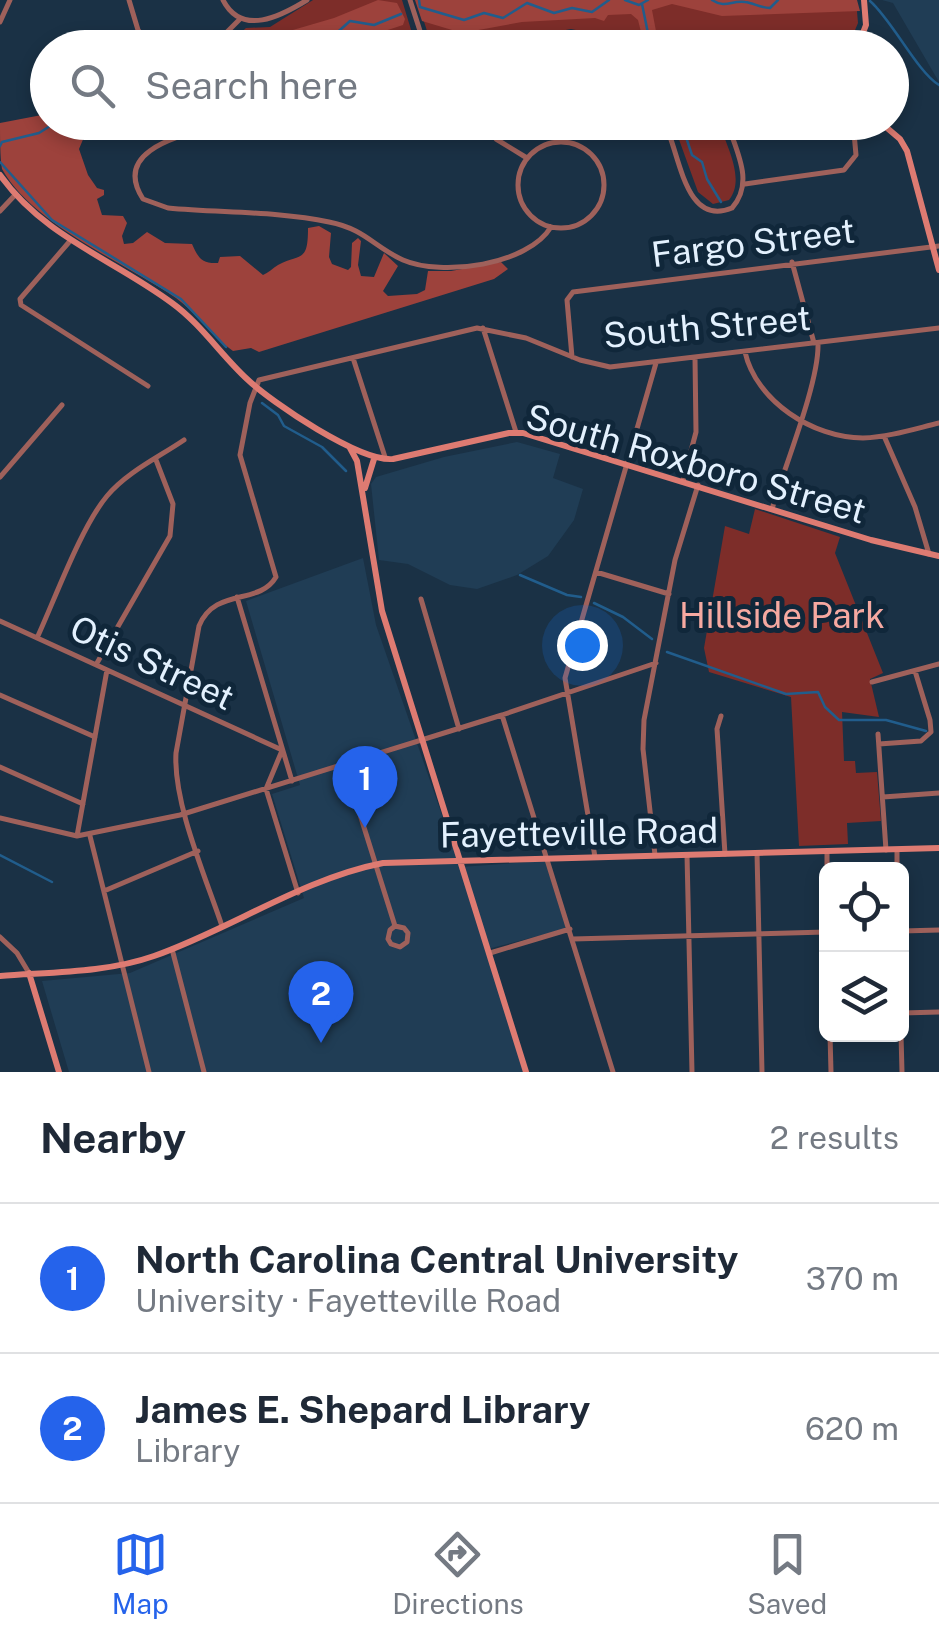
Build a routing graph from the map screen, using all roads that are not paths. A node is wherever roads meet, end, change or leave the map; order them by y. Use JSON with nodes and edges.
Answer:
{"nodes":[{"id":1,"x":10,"y":0,"type":"edge"},
{"id":2,"x":128,"y":0,"type":"edge"},
{"id":3,"x":224,"y":0,"type":"edge"},
{"id":4,"x":307,"y":0,"type":"edge"},
{"id":5,"x":410,"y":0,"type":"edge"},
{"id":6,"x":864,"y":0,"type":"edge"},
{"id":7,"x":240,"y":18,"type":"junction"},
{"id":8,"x":0,"y":22,"type":"edge"},
{"id":9,"x":138,"y":30,"type":"edge"},
{"id":10,"x":228,"y":30,"type":"edge"},
{"id":11,"x":420,"y":30,"type":"edge"},
{"id":12,"x":864,"y":30,"type":"edge"},
{"id":13,"x":172,"y":140,"type":"edge"},
{"id":14,"x":498,"y":140,"type":"edge"},
{"id":15,"x":671,"y":140,"type":"edge"},
{"id":16,"x":732,"y":140,"type":"edge"},
{"id":17,"x":855,"y":140,"type":"edge"},
{"id":18,"x":897,"y":140,"type":"edge"},
{"id":19,"x":528,"y":158,"type":"junction"},
{"id":20,"x":0,"y":176,"type":"edge"},
{"id":21,"x":744,"y":184,"type":"junction"},
{"id":22,"x":15,"y":195,"type":"junction"},
{"id":23,"x":0,"y":212,"type":"edge"},
{"id":24,"x":551,"y":227,"type":"junction"},
{"id":25,"x":70,"y":241,"type":"junction"},
{"id":26,"x":936,"y":246,"type":"edge"},
{"id":27,"x":792,"y":262,"type":"junction"},
{"id":28,"x":939,"y":270,"type":"edge"},
{"id":29,"x":483,"y":328,"type":"junction"},
{"id":30,"x":939,"y":328,"type":"edge"},
{"id":31,"x":816,"y":343,"type":"junction"},
{"id":32,"x":745,"y":352,"type":"junction"},
{"id":33,"x":352,"y":357,"type":"junction"},
{"id":34,"x":572,"y":358,"type":"junction"},
{"id":35,"x":695,"y":358,"type":"junction"},
{"id":36,"x":656,"y":362,"type":"junction"},
{"id":37,"x":148,"y":386,"type":"dead end"},
{"id":38,"x":255,"y":386,"type":"junction"},
{"id":39,"x":62,"y":406,"type":"dead end"},
{"id":40,"x":800,"y":419,"type":"junction"},
{"id":41,"x":939,"y":423,"type":"edge"},
{"id":42,"x":516,"y":432,"type":"junction"},
{"id":43,"x":884,"y":436,"type":"junction"},
{"id":44,"x":184,"y":440,"type":"dead end"},
{"id":45,"x":350,"y":446,"type":"junction"},
{"id":46,"x":371,"y":458,"type":"junction"},
{"id":47,"x":156,"y":460,"type":"junction"},
{"id":48,"x":386,"y":460,"type":"junction"},
{"id":49,"x":628,"y":465,"type":"junction"},
{"id":50,"x":360,"y":476,"type":"junction"},
{"id":51,"x":0,"y":477,"type":"edge"},
{"id":52,"x":683,"y":481,"type":"junction"},
{"id":53,"x":698,"y":486,"type":"junction"},
{"id":54,"x":365,"y":504,"type":"junction"},
{"id":55,"x":772,"y":510,"type":"junction"},
{"id":56,"x":929,"y":554,"type":"junction"},
{"id":57,"x":939,"y":556,"type":"edge"},
{"id":58,"x":596,"y":572,"type":"junction"},
{"id":59,"x":669,"y":594,"type":"junction"},
{"id":60,"x":238,"y":597,"type":"junction"},
{"id":61,"x":421,"y":599,"type":"dead end"},
{"id":62,"x":0,"y":621,"type":"edge"},
{"id":63,"x":37,"y":638,"type":"junction"},
{"id":64,"x":656,"y":663,"type":"junction"},
{"id":65,"x":96,"y":664,"type":"junction"},
{"id":66,"x":939,"y":664,"type":"edge"},
{"id":67,"x":107,"y":670,"type":"junction"},
{"id":68,"x":915,"y":670,"type":"junction"},
{"id":69,"x":872,"y":682,"type":"dead end"},
{"id":70,"x":567,"y":693,"type":"junction"},
{"id":71,"x":0,"y":695,"type":"edge"},
{"id":72,"x":184,"y":706,"type":"junction"},
{"id":73,"x":502,"y":715,"type":"junction"},
{"id":74,"x":720,"y":716,"type":"dead end"},
{"id":75,"x":459,"y":729,"type":"junction"},
{"id":76,"x":878,"y":734,"type":"dead end"},
{"id":77,"x":95,"y":737,"type":"junction"},
{"id":78,"x":423,"y":740,"type":"junction"},
{"id":79,"x":879,"y":744,"type":"junction"},
{"id":80,"x":282,"y":750,"type":"junction"},
{"id":81,"x":0,"y":767,"type":"edge"},
{"id":82,"x":346,"y":770,"type":"dead end"},
{"id":83,"x":292,"y":781,"type":"junction"},
{"id":84,"x":266,"y":789,"type":"junction"},
{"id":85,"x":939,"y":793,"type":"edge"},
{"id":86,"x":883,"y":797,"type":"junction"},
{"id":87,"x":83,"y":804,"type":"junction"},
{"id":88,"x":186,"y":814,"type":"junction"},
{"id":89,"x":0,"y":818,"type":"edge"},
{"id":90,"x":78,"y":836,"type":"junction"},
{"id":91,"x":90,"y":836,"type":"junction"},
{"id":92,"x":939,"y":848,"type":"edge"},
{"id":93,"x":886,"y":850,"type":"junction"},
{"id":94,"x":896,"y":850,"type":"junction"},
{"id":95,"x":198,"y":851,"type":"junction"},
{"id":96,"x":827,"y":852,"type":"junction"},
{"id":97,"x":757,"y":853,"type":"junction"},
{"id":98,"x":725,"y":854,"type":"junction"},
{"id":99,"x":688,"y":855,"type":"junction"},
{"id":100,"x":655,"y":856,"type":"junction"},
{"id":101,"x":595,"y":857,"type":"junction"},
{"id":102,"x":547,"y":858,"type":"junction"},
{"id":103,"x":461,"y":860,"type":"junction"},
{"id":104,"x":827,"y":862,"type":"edge"},
{"id":105,"x":897,"y":862,"type":"edge"},
{"id":106,"x":376,"y":864,"type":"junction"},
{"id":107,"x":104,"y":891,"type":"junction"},
{"id":108,"x":298,"y":893,"type":"junction"},
{"id":109,"x":222,"y":926,"type":"junction"},
{"id":110,"x":395,"y":926,"type":"junction"},
{"id":111,"x":570,"y":928,"type":"junction"},
{"id":112,"x":939,"y":930,"type":"edge"},
{"id":113,"x":909,"y":931,"type":"edge"},
{"id":114,"x":819,"y":932,"type":"edge"},
{"id":115,"x":759,"y":935,"type":"junction"},
{"id":116,"x":689,"y":936,"type":"junction"},
{"id":117,"x":0,"y":937,"type":"edge"},
{"id":118,"x":573,"y":939,"type":"junction"},
{"id":119,"x":172,"y":949,"type":"junction"},
{"id":120,"x":490,"y":954,"type":"junction"},
{"id":121,"x":122,"y":964,"type":"junction"},
{"id":122,"x":29,"y":973,"type":"junction"},
{"id":123,"x":0,"y":976,"type":"edge"},
{"id":124,"x":909,"y":1012,"type":"edge"},
{"id":125,"x":939,"y":1012,"type":"edge"},
{"id":126,"x":830,"y":1042,"type":"edge"},
{"id":127,"x":902,"y":1042,"type":"edge"},
{"id":128,"x":59,"y":1072,"type":"edge"},
{"id":129,"x":150,"y":1072,"type":"edge"},
{"id":130,"x":204,"y":1072,"type":"edge"},
{"id":131,"x":526,"y":1072,"type":"edge"},
{"id":132,"x":613,"y":1072,"type":"edge"},
{"id":133,"x":692,"y":1072,"type":"edge"},
{"id":134,"x":762,"y":1072,"type":"edge"},
{"id":135,"x":831,"y":1072,"type":"edge"},
{"id":136,"x":902,"y":1072,"type":"edge"}],
"edges":[{"from":1,"to":8,"type":"street"},
{"from":2,"to":9,"type":"street"},
{"from":3,"to":7,"type":"street"},
{"from":4,"to":7,"type":"street"},
{"from":5,"to":11,"type":"street"},
{"from":6,"to":12,"type":"street"},
{"from":7,"to":10,"type":"street"},
{"from":13,"to":24,"type":"street"},
{"from":14,"to":19,"type":"street"},
{"from":15,"to":21,"type":"street"},
{"from":16,"to":21,"type":"street"},
{"from":17,"to":21,"type":"street"},
{"from":18,"to":26,"type":"street"},
{"from":19,"to":24,"type":"street"},
{"from":19,"to":24,"type":"street"},
{"from":20,"to":22,"type":"street","name":"South Roxboro Street"},
{"from":22,"to":23,"type":"street"},
{"from":22,"to":25,"type":"street","name":"South Roxboro Street"},
{"from":25,"to":37,"type":"street"},
{"from":25,"to":38,"type":"street","name":"South Roxboro Street"},
{"from":26,"to":27,"type":"street","name":"Fargo Street"},
{"from":26,"to":28,"type":"street"},
{"from":27,"to":31,"type":"street"},
{"from":27,"to":34,"type":"street","name":"Fargo Street"},
{"from":29,"to":33,"type":"street","name":"South Street"},
{"from":29,"to":34,"type":"street","name":"South Street"},
{"from":29,"to":42,"type":"street"},
{"from":30,"to":31,"type":"street","name":"South Street"},
{"from":31,"to":32,"type":"street","name":"South Street"},
{"from":31,"to":40,"type":"street"},
{"from":32,"to":35,"type":"street","name":"South Street"},
{"from":32,"to":40,"type":"street"},
{"from":33,"to":38,"type":"street","name":"South Street"},
{"from":33,"to":48,"type":"street"},
{"from":34,"to":36,"type":"street","name":"South Street"},
{"from":35,"to":36,"type":"street","name":"South Street"},
{"from":35,"to":52,"type":"street"},
{"from":36,"to":49,"type":"street"},
{"from":38,"to":45,"type":"street","name":"South Roxboro Street"},
{"from":38,"to":60,"type":"street"},
{"from":39,"to":51,"type":"street"},
{"from":40,"to":43,"type":"street"},
{"from":40,"to":55,"type":"street"},
{"from":41,"to":43,"type":"street"},
{"from":42,"to":48,"type":"street","name":"South Roxboro Street"},
{"from":42,"to":49,"type":"street","name":"South Roxboro Street"},
{"from":43,"to":56,"type":"street"},
{"from":44,"to":47,"type":"street"},
{"from":45,"to":46,"type":"street","name":"South Roxboro Street"},
{"from":45,"to":50,"type":"street"},
{"from":46,"to":48,"type":"street","name":"South Roxboro Street"},
{"from":46,"to":50,"type":"street"},
{"from":46,"to":54,"type":"street"},
{"from":47,"to":63,"type":"street"},
{"from":47,"to":65,"type":"street"},
{"from":49,"to":52,"type":"street","name":"South Roxboro Street"},
{"from":49,"to":58,"type":"street"},
{"from":50,"to":54,"type":"street"},
{"from":52,"to":53,"type":"street","name":"South Roxboro Street"},
{"from":53,"to":55,"type":"street","name":"South Roxboro Street"},
{"from":53,"to":59,"type":"street"},
{"from":54,"to":78,"type":"street"},
{"from":55,"to":56,"type":"street","name":"South Roxboro Street"},
{"from":56,"to":57,"type":"street","name":"South Roxboro Street"},
{"from":58,"to":59,"type":"street"},
{"from":58,"to":70,"type":"street"},
{"from":59,"to":64,"type":"street"},
{"from":60,"to":72,"type":"street"},
{"from":60,"to":80,"type":"street"},
{"from":61,"to":75,"type":"street"},
{"from":62,"to":63,"type":"street","name":"Otis Street"},
{"from":63,"to":65,"type":"street","name":"Otis Street"},
{"from":64,"to":70,"type":"street"},
{"from":64,"to":100,"type":"street"},
{"from":65,"to":67,"type":"street","name":"Otis Street"},
{"from":66,"to":68,"type":"street"},
{"from":67,"to":72,"type":"street","name":"Otis Street"},
{"from":67,"to":77,"type":"street"},
{"from":68,"to":69,"type":"street"},
{"from":68,"to":79,"type":"street"},
{"from":70,"to":73,"type":"street"},
{"from":70,"to":101,"type":"street"},
{"from":71,"to":77,"type":"street"},
{"from":72,"to":80,"type":"street","name":"Otis Street"},
{"from":72,"to":88,"type":"street"},
{"from":73,"to":75,"type":"street"},
{"from":73,"to":102,"type":"street"},
{"from":74,"to":98,"type":"street"},
{"from":75,"to":78,"type":"street"},
{"from":76,"to":79,"type":"street"},
{"from":77,"to":87,"type":"street"},
{"from":78,"to":83,"type":"street"},
{"from":78,"to":103,"type":"street"},
{"from":79,"to":86,"type":"street"},
{"from":80,"to":83,"type":"street"},
{"from":80,"to":84,"type":"street"},
{"from":81,"to":87,"type":"street"},
{"from":82,"to":106,"type":"street"},
{"from":83,"to":84,"type":"street"},
{"from":84,"to":88,"type":"street"},
{"from":84,"to":108,"type":"street"},
{"from":85,"to":86,"type":"street"},
{"from":86,"to":93,"type":"street"},
{"from":87,"to":90,"type":"street"},
{"from":88,"to":91,"type":"street"},
{"from":88,"to":95,"type":"street"},
{"from":89,"to":90,"type":"street"},
{"from":90,"to":91,"type":"street"},
{"from":91,"to":107,"type":"street"},
{"from":92,"to":94,"type":"street","name":"Fayetteville Road"},
{"from":93,"to":94,"type":"street","name":"Fayetteville Road"},
{"from":93,"to":96,"type":"street","name":"Fayetteville Road"},
{"from":94,"to":105,"type":"street"},
{"from":95,"to":107,"type":"street"},
{"from":95,"to":109,"type":"street"},
{"from":96,"to":97,"type":"street","name":"Fayetteville Road"},
{"from":96,"to":104,"type":"street"},
{"from":97,"to":98,"type":"street","name":"Fayetteville Road"},
{"from":97,"to":115,"type":"street"},
{"from":98,"to":99,"type":"street","name":"Fayetteville Road"},
{"from":99,"to":100,"type":"street","name":"Fayetteville Road"},
{"from":99,"to":116,"type":"street"},
{"from":100,"to":101,"type":"street","name":"Fayetteville Road"},
{"from":101,"to":102,"type":"street","name":"Fayetteville Road"},
{"from":102,"to":103,"type":"street","name":"Fayetteville Road"},
{"from":102,"to":111,"type":"street"},
{"from":103,"to":106,"type":"street","name":"Fayetteville Road"},
{"from":103,"to":120,"type":"street"},
{"from":106,"to":108,"type":"street","name":"Fayetteville Road"},
{"from":106,"to":110,"type":"street"},
{"from":107,"to":121,"type":"street"},
{"from":108,"to":109,"type":"street","name":"Fayetteville Road"},
{"from":109,"to":119,"type":"street","name":"Fayetteville Road"},
{"from":110,"to":110,"type":"street"},
{"from":111,"to":118,"type":"street"},
{"from":111,"to":120,"type":"street"},
{"from":112,"to":113,"type":"street"},
{"from":114,"to":115,"type":"street"},
{"from":115,"to":116,"type":"street"},
{"from":115,"to":134,"type":"street"},
{"from":116,"to":118,"type":"street"},
{"from":116,"to":133,"type":"street"},
{"from":117,"to":122,"type":"street"},
{"from":118,"to":132,"type":"street"},
{"from":119,"to":121,"type":"street","name":"Fayetteville Road"},
{"from":119,"to":130,"type":"street"},
{"from":120,"to":131,"type":"street"},
{"from":121,"to":122,"type":"street","name":"Fayetteville Road"},
{"from":121,"to":129,"type":"street"},
{"from":122,"to":123,"type":"street","name":"Fayetteville Road"},
{"from":122,"to":128,"type":"street"},
{"from":124,"to":125,"type":"street"},
{"from":126,"to":135,"type":"street"},
{"from":127,"to":136,"type":"street"}]}
